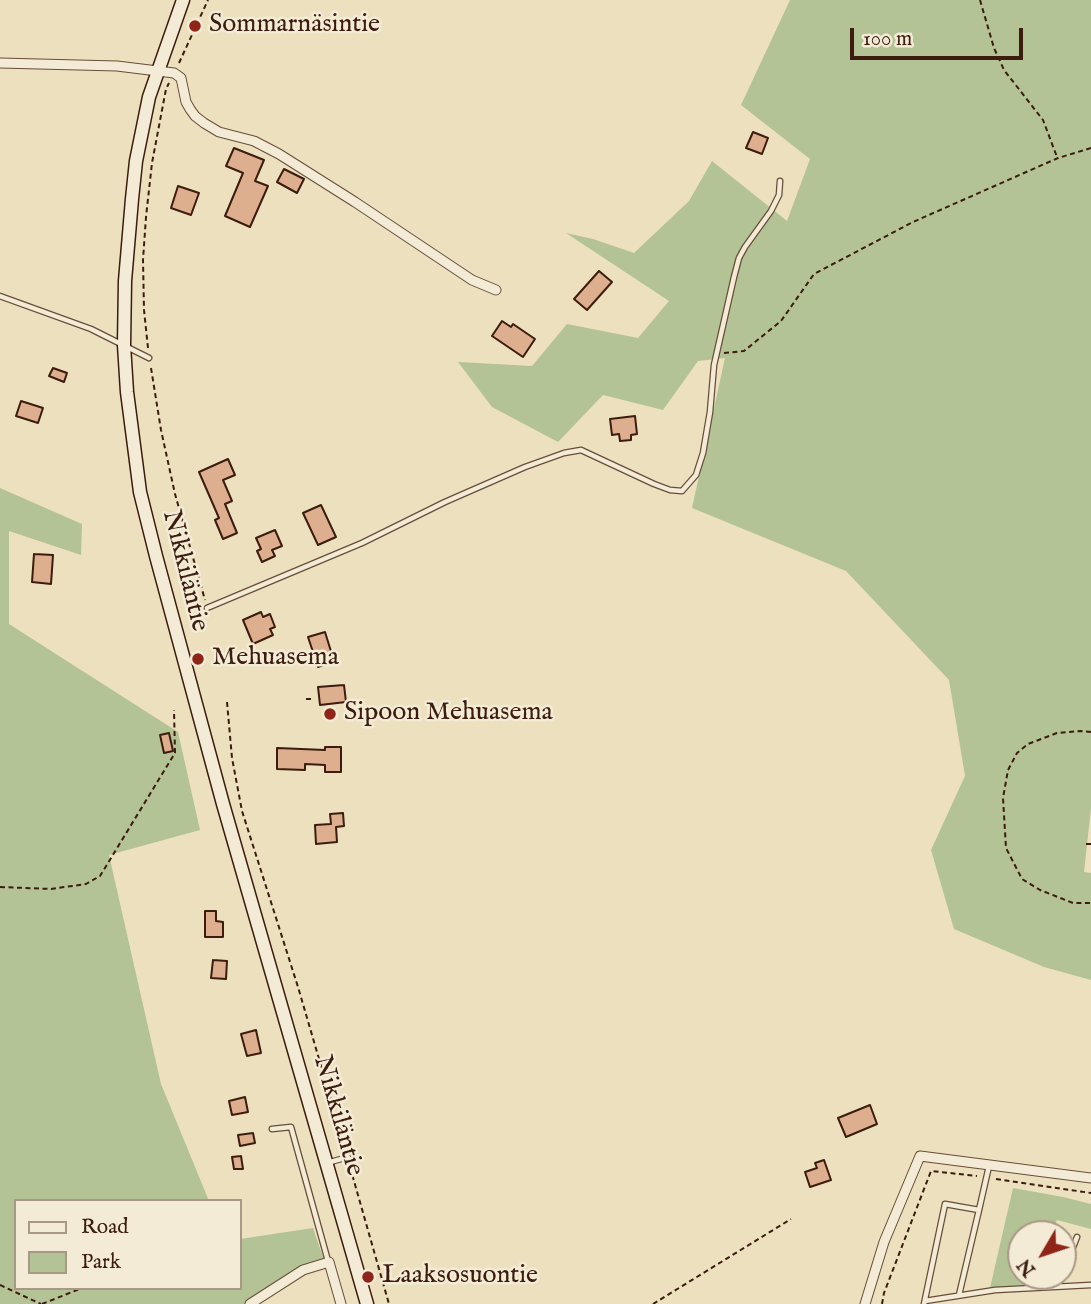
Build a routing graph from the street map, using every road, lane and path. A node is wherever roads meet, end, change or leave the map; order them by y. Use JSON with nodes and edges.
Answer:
{"nodes":[{"id":1,"x":183,"y":0,"type":"edge"},
{"id":2,"x":208,"y":0,"type":"edge"},
{"id":3,"x":980,"y":0,"type":"edge"},
{"id":4,"x":0,"y":64,"type":"edge"},
{"id":5,"x":159,"y":70,"type":"junction"},
{"id":6,"x":174,"y":73,"type":"junction"},
{"id":7,"x":1091,"y":148,"type":"edge"},
{"id":8,"x":1058,"y":158,"type":"junction"},
{"id":9,"x":780,"y":181,"type":"dead end"},
{"id":10,"x":496,"y":290,"type":"dead end"},
{"id":11,"x":0,"y":296,"type":"edge"},
{"id":12,"x":124,"y":345,"type":"junction"},
{"id":13,"x":716,"y":354,"type":"junction"},
{"id":14,"x":149,"y":358,"type":"junction"},
{"id":15,"x":207,"y":608,"type":"joint"},
{"id":16,"x":306,"y":699,"type":"dead end"},
{"id":17,"x":313,"y":699,"type":"dead end"},
{"id":18,"x":227,"y":702,"type":"dead end"},
{"id":19,"x":174,"y":710,"type":"dead end"},
{"id":20,"x":1091,"y":732,"type":"edge"},
{"id":21,"x":1086,"y":844,"type":"dead end"},
{"id":22,"x":1091,"y":844,"type":"edge"},
{"id":23,"x":0,"y":887,"type":"edge"},
{"id":24,"x":1091,"y":903,"type":"edge"},
{"id":25,"x":272,"y":1129,"type":"dead end"},
{"id":26,"x":348,"y":1157,"type":"junction"},
{"id":27,"x":327,"y":1163,"type":"junction"},
{"id":28,"x":990,"y":1165,"type":"junction"},
{"id":29,"x":1091,"y":1178,"type":"edge"},
{"id":30,"x":979,"y":1210,"type":"junction"},
{"id":31,"x":791,"y":1219,"type":"dead end"},
{"id":32,"x":329,"y":1262,"type":"junction"},
{"id":33,"x":0,"y":1285,"type":"edge"},
{"id":34,"x":1007,"y":1289,"type":"edge"},
{"id":35,"x":77,"y":1290,"type":"edge"},
{"id":36,"x":959,"y":1296,"type":"junction"},
{"id":37,"x":924,"y":1303,"type":"edge"},
{"id":38,"x":41,"y":1304,"type":"edge"},
{"id":39,"x":250,"y":1304,"type":"edge"},
{"id":40,"x":341,"y":1304,"type":"edge"},
{"id":41,"x":367,"y":1304,"type":"edge"},
{"id":42,"x":389,"y":1304,"type":"edge"},
{"id":43,"x":653,"y":1304,"type":"edge"},
{"id":44,"x":865,"y":1304,"type":"edge"}],
"edges":[{"from":1,"to":5,"type":"street","name":"Nikkiläntie"},
{"from":2,"to":6,"type":"path","name":"Nikkiläntie"},
{"from":3,"to":8,"type":"path"},
{"from":4,"to":5,"type":"street"},
{"from":5,"to":6,"type":"street"},
{"from":5,"to":12,"type":"street","name":"Nikkiläntie"},
{"from":6,"to":10,"type":"street"},
{"from":6,"to":14,"type":"path","name":"Nikkiläntie"},
{"from":7,"to":8,"type":"path"},
{"from":8,"to":13,"type":"path"},
{"from":9,"to":13,"type":"lane"},
{"from":11,"to":12,"type":"lane"},
{"from":12,"to":14,"type":"lane"},
{"from":12,"to":27,"type":"street","name":"Nikkiläntie"},
{"from":13,"to":15,"type":"lane"},
{"from":14,"to":15,"type":"path","name":"Nikkiläntie"},
{"from":16,"to":17,"type":"path"},
{"from":18,"to":26,"type":"path","name":"Nikkiläntie"},
{"from":19,"to":23,"type":"path"},
{"from":20,"to":24,"type":"path"},
{"from":21,"to":22,"type":"path"},
{"from":25,"to":32,"type":"lane"},
{"from":26,"to":27,"type":"lane"},
{"from":26,"to":42,"type":"path","name":"Nikkiläntie"},
{"from":27,"to":41,"type":"street","name":"Nikkiläntie"},
{"from":28,"to":29,"type":"street"},
{"from":28,"to":30,"type":"lane"},
{"from":28,"to":44,"type":"street"},
{"from":30,"to":36,"type":"lane"},
{"from":30,"to":37,"type":"lane"},
{"from":31,"to":43,"type":"path"},
{"from":32,"to":39,"type":"street"},
{"from":32,"to":40,"type":"street"},
{"from":33,"to":38,"type":"path"},
{"from":34,"to":36,"type":"lane"},
{"from":35,"to":38,"type":"path"},
{"from":36,"to":37,"type":"lane"}]}
